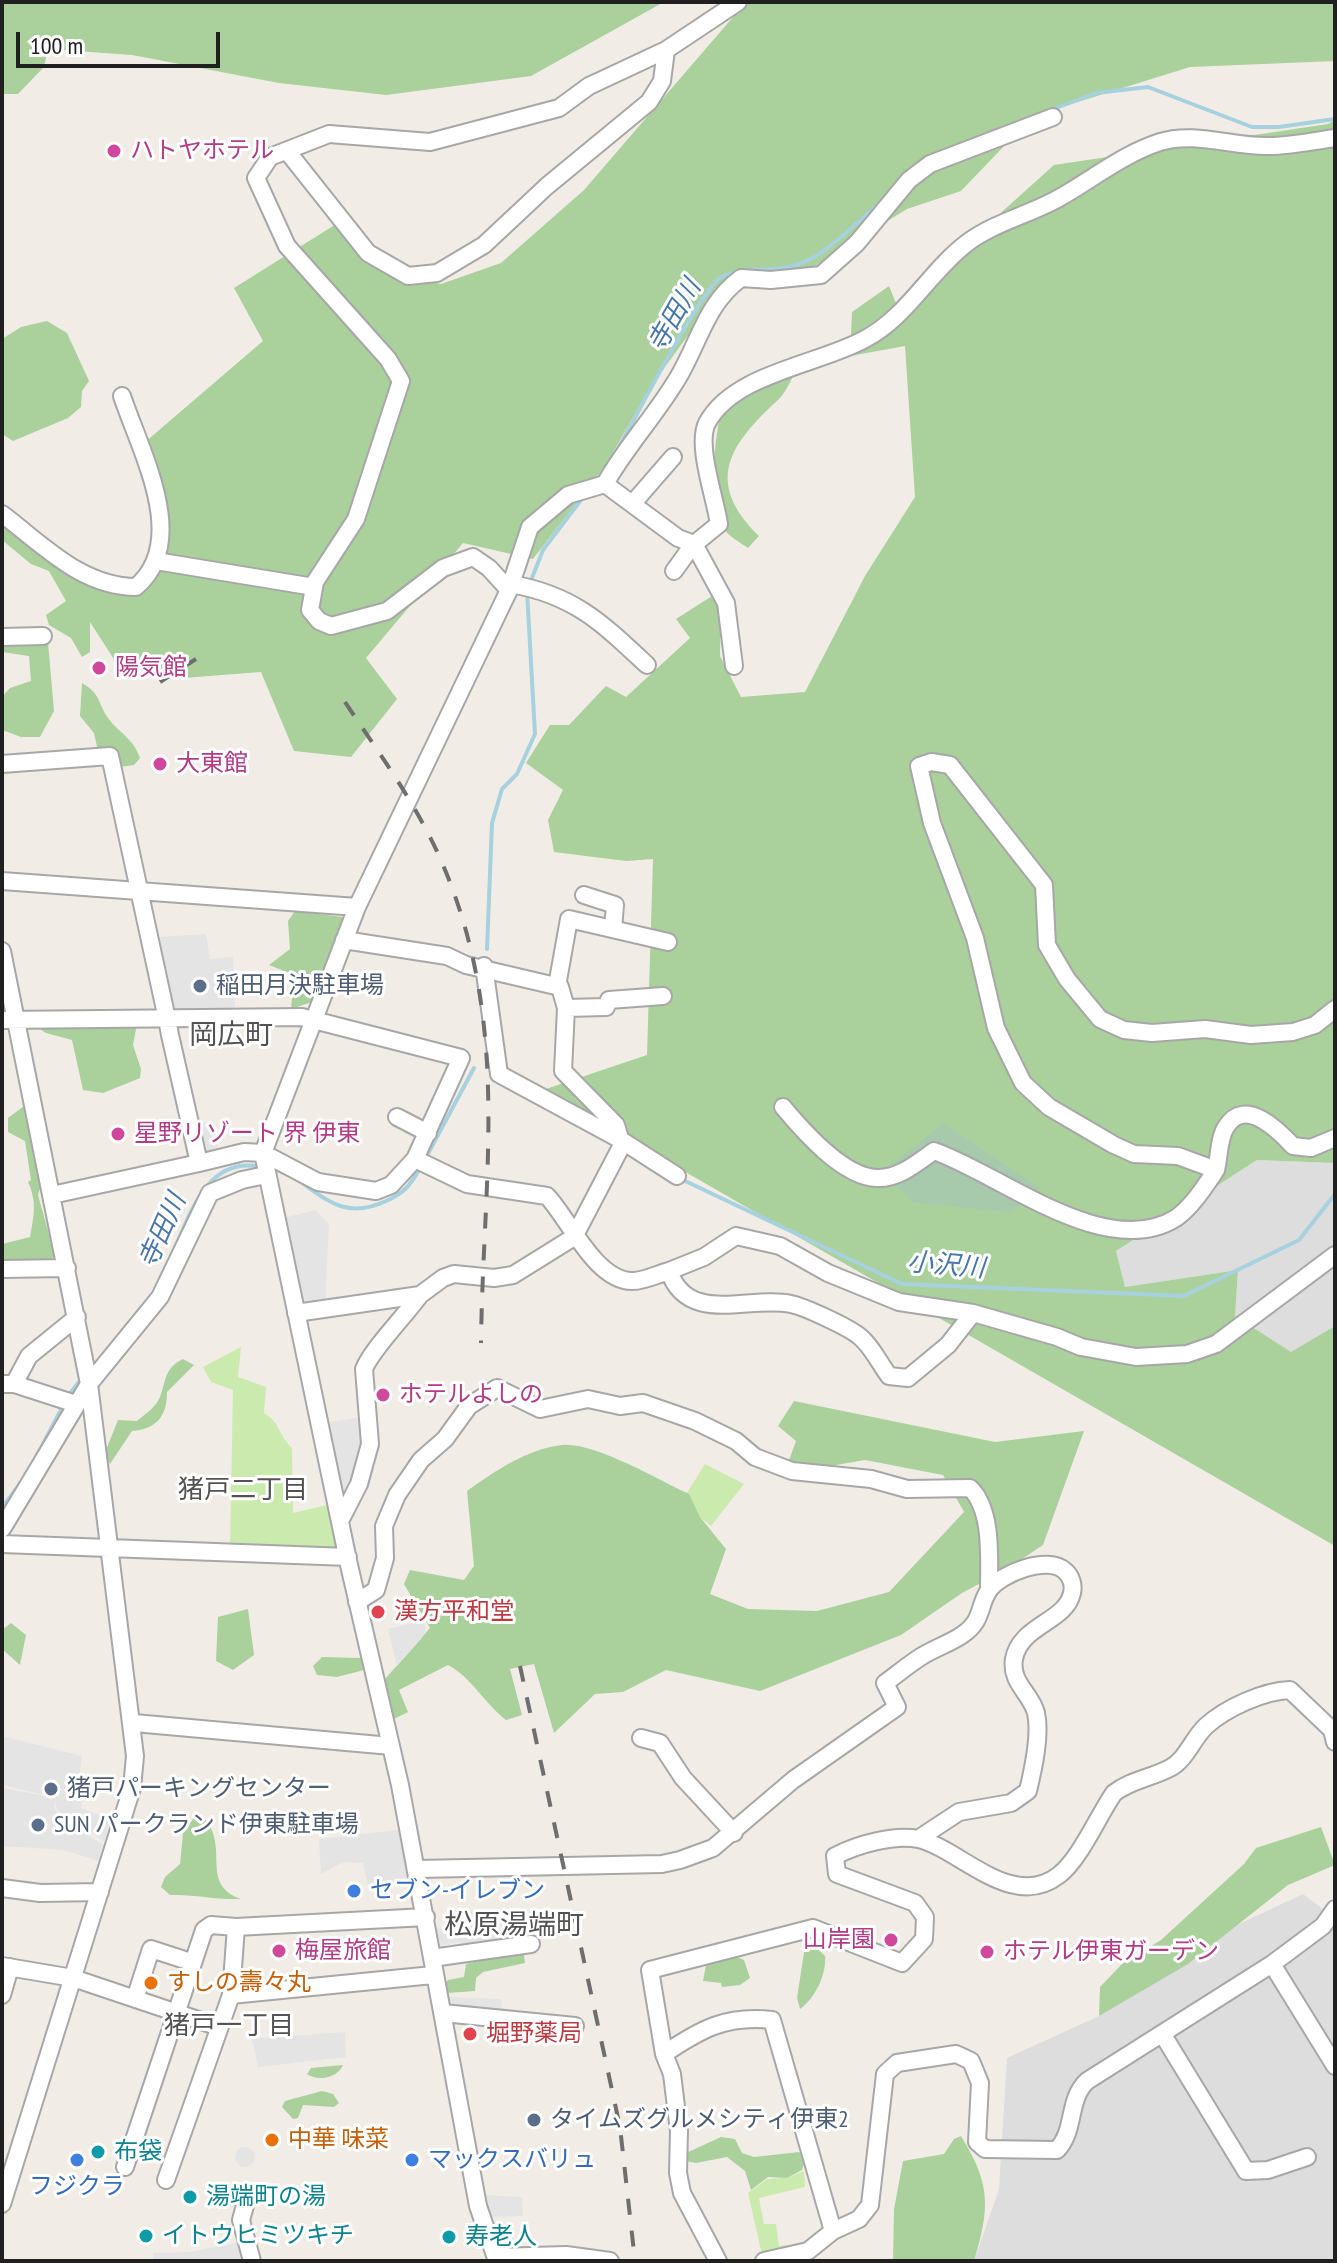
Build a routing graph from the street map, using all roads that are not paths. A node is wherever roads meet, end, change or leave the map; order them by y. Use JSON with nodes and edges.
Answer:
{"nodes":[{"id":1,"x":738,"y":2,"type":"edge"},
{"id":2,"x":666,"y":50,"type":"junction"},
{"id":3,"x":1053,"y":117,"type":"dead end"},
{"id":4,"x":1335,"y":138,"type":"edge"},
{"id":5,"x":287,"y":151,"type":"junction"},
{"id":6,"x":122,"y":396,"type":"dead end"},
{"id":7,"x":673,"y":457,"type":"dead end"},
{"id":8,"x":603,"y":485,"type":"junction"},
{"id":9,"x":633,"y":503,"type":"junction"},
{"id":10,"x":2,"y":514,"type":"edge"},
{"id":11,"x":692,"y":546,"type":"junction"},
{"id":12,"x":156,"y":561,"type":"junction"},
{"id":13,"x":674,"y":571,"type":"dead end"},
{"id":14,"x":314,"y":587,"type":"junction"},
{"id":15,"x":510,"y":587,"type":"junction"},
{"id":16,"x":43,"y":636,"type":"dead end"},
{"id":17,"x":2,"y":637,"type":"edge"},
{"id":18,"x":647,"y":665,"type":"dead end"},
{"id":19,"x":734,"y":666,"type":"dead end"},
{"id":20,"x":2,"y":764,"type":"edge"},
{"id":21,"x":2,"y":881,"type":"edge"},
{"id":22,"x":140,"y":892,"type":"junction"},
{"id":23,"x":584,"y":895,"type":"dead end"},
{"id":24,"x":357,"y":907,"type":"junction"},
{"id":25,"x":613,"y":929,"type":"junction"},
{"id":26,"x":344,"y":940,"type":"junction"},
{"id":27,"x":668,"y":942,"type":"dead end"},
{"id":28,"x":2,"y":951,"type":"edge"},
{"id":29,"x":484,"y":966,"type":"junction"},
{"id":30,"x":557,"y":986,"type":"junction"},
{"id":31,"x":663,"y":996,"type":"dead end"},
{"id":32,"x":566,"y":1008,"type":"junction"},
{"id":33,"x":1335,"y":1009,"type":"edge"},
{"id":34,"x":315,"y":1018,"type":"junction"},
{"id":35,"x":167,"y":1019,"type":"junction"},
{"id":36,"x":9,"y":1020,"type":"edge"},
{"id":37,"x":783,"y":1107,"type":"dead end"},
{"id":38,"x":397,"y":1117,"type":"dead end"},
{"id":39,"x":428,"y":1133,"type":"junction"},
{"id":40,"x":1335,"y":1138,"type":"edge"},
{"id":41,"x":620,"y":1147,"type":"junction"},
{"id":42,"x":263,"y":1153,"type":"junction"},
{"id":43,"x":421,"y":1161,"type":"junction"},
{"id":44,"x":199,"y":1163,"type":"junction"},
{"id":45,"x":1216,"y":1170,"type":"junction"},
{"id":46,"x":266,"y":1175,"type":"junction"},
{"id":47,"x":677,"y":1176,"type":"dead end"},
{"id":48,"x":52,"y":1195,"type":"junction"},
{"id":49,"x":574,"y":1237,"type":"junction"},
{"id":50,"x":1335,"y":1255,"type":"edge"},
{"id":51,"x":67,"y":1268,"type":"junction"},
{"id":52,"x":2,"y":1269,"type":"edge"},
{"id":53,"x":669,"y":1271,"type":"junction"},
{"id":54,"x":420,"y":1295,"type":"junction"},
{"id":55,"x":296,"y":1313,"type":"junction"},
{"id":56,"x":973,"y":1313,"type":"junction"},
{"id":57,"x":77,"y":1317,"type":"junction"},
{"id":58,"x":8,"y":1384,"type":"edge"},
{"id":59,"x":89,"y":1384,"type":"junction"},
{"id":60,"x":75,"y":1404,"type":"junction"},
{"id":61,"x":340,"y":1521,"type":"junction"},
{"id":62,"x":2,"y":1529,"type":"edge"},
{"id":63,"x":2,"y":1544,"type":"edge"},
{"id":64,"x":110,"y":1549,"type":"junction"},
{"id":65,"x":348,"y":1557,"type":"junction"},
{"id":66,"x":989,"y":1590,"type":"junction"},
{"id":67,"x":357,"y":1602,"type":"junction"},
{"id":68,"x":134,"y":1723,"type":"junction"},
{"id":69,"x":641,"y":1738,"type":"dead end"},
{"id":70,"x":1335,"y":1742,"type":"edge"},
{"id":71,"x":391,"y":1746,"type":"junction"},
{"id":72,"x":734,"y":1833,"type":"junction"},
{"id":73,"x":918,"y":1839,"type":"junction"},
{"id":74,"x":417,"y":1869,"type":"junction"},
{"id":75,"x":2,"y":1888,"type":"edge"},
{"id":76,"x":100,"y":1892,"type":"junction"},
{"id":77,"x":1335,"y":1909,"type":"edge"},
{"id":78,"x":426,"y":1917,"type":"junction"},
{"id":79,"x":236,"y":1927,"type":"junction"},
{"id":80,"x":531,"y":1944,"type":"dead end"},
{"id":81,"x":191,"y":1962,"type":"junction"},
{"id":82,"x":1272,"y":1964,"type":"junction"},
{"id":83,"x":433,"y":1966,"type":"junction"},
{"id":84,"x":6,"y":1967,"type":"edge"},
{"id":85,"x":73,"y":1978,"type":"junction"},
{"id":86,"x":2,"y":1995,"type":"edge"},
{"id":87,"x":231,"y":1995,"type":"junction"},
{"id":88,"x":135,"y":1999,"type":"junction"},
{"id":89,"x":175,"y":2012,"type":"junction"},
{"id":90,"x":443,"y":2013,"type":"junction"},
{"id":91,"x":575,"y":2026,"type":"dead end"},
{"id":92,"x":219,"y":2027,"type":"junction"},
{"id":93,"x":1163,"y":2035,"type":"junction"},
{"id":94,"x":664,"y":2054,"type":"junction"},
{"id":95,"x":1335,"y":2066,"type":"edge"},
{"id":96,"x":1307,"y":2157,"type":"dead end"},
{"id":97,"x":125,"y":2167,"type":"dead end"},
{"id":98,"x":166,"y":2180,"type":"dead end"},
{"id":99,"x":246,"y":2202,"type":"dead end"},
{"id":100,"x":2,"y":2204,"type":"edge"},
{"id":101,"x":833,"y":2231,"type":"junction"},
{"id":102,"x":497,"y":2259,"type":"edge"},
{"id":103,"x":252,"y":2261,"type":"edge"},
{"id":104,"x":610,"y":2261,"type":"edge"},
{"id":105,"x":718,"y":2261,"type":"edge"},
{"id":106,"x":764,"y":2261,"type":"edge"}],
"edges":[{"from":1,"to":2,"type":"street"},
{"from":2,"to":5,"type":"street"},
{"from":2,"to":5,"type":"street"},
{"from":3,"to":8,"type":"street"},
{"from":4,"to":11,"type":"street"},
{"from":5,"to":14,"type":"street"},
{"from":6,"to":12,"type":"street"},
{"from":7,"to":9,"type":"street"},
{"from":8,"to":9,"type":"street"},
{"from":8,"to":15,"type":"street"},
{"from":9,"to":11,"type":"street"},
{"from":10,"to":12,"type":"street"},
{"from":11,"to":13,"type":"street"},
{"from":11,"to":19,"type":"street"},
{"from":12,"to":14,"type":"street"},
{"from":14,"to":15,"type":"street"},
{"from":15,"to":18,"type":"street"},
{"from":15,"to":24,"type":"street"},
{"from":16,"to":17,"type":"street"},
{"from":20,"to":22,"type":"street"},
{"from":21,"to":22,"type":"street"},
{"from":22,"to":24,"type":"street"},
{"from":22,"to":35,"type":"street"},
{"from":23,"to":25,"type":"street"},
{"from":24,"to":26,"type":"street"},
{"from":25,"to":27,"type":"street"},
{"from":25,"to":30,"type":"street"},
{"from":26,"to":29,"type":"street"},
{"from":26,"to":34,"type":"street"},
{"from":28,"to":36,"type":"street"},
{"from":29,"to":30,"type":"street"},
{"from":29,"to":41,"type":"street"},
{"from":30,"to":32,"type":"street"},
{"from":31,"to":32,"type":"street"},
{"from":32,"to":41,"type":"street"},
{"from":33,"to":45,"type":"street"},
{"from":34,"to":35,"type":"street"},
{"from":34,"to":39,"type":"street"},
{"from":34,"to":42,"type":"street"},
{"from":35,"to":36,"type":"street"},
{"from":35,"to":44,"type":"street"},
{"from":36,"to":48,"type":"street"},
{"from":37,"to":45,"type":"street"},
{"from":38,"to":39,"type":"street"},
{"from":39,"to":43,"type":"street"},
{"from":40,"to":45,"type":"street"},
{"from":41,"to":47,"type":"street"},
{"from":41,"to":49,"type":"street"},
{"from":42,"to":43,"type":"street"},
{"from":42,"to":44,"type":"street"},
{"from":42,"to":46,"type":"street"},
{"from":43,"to":49,"type":"street"},
{"from":44,"to":48,"type":"street"},
{"from":46,"to":55,"type":"street"},
{"from":46,"to":59,"type":"street"},
{"from":48,"to":51,"type":"street"},
{"from":49,"to":53,"type":"street"},
{"from":49,"to":54,"type":"street"},
{"from":50,"to":56,"type":"street"},
{"from":51,"to":52,"type":"street"},
{"from":51,"to":57,"type":"street"},
{"from":53,"to":56,"type":"street"},
{"from":53,"to":56,"type":"street"},
{"from":54,"to":55,"type":"street"},
{"from":54,"to":61,"type":"street"},
{"from":55,"to":61,"type":"street"},
{"from":57,"to":58,"type":"street"},
{"from":57,"to":59,"type":"street"},
{"from":58,"to":60,"type":"street"},
{"from":59,"to":60,"type":"street"},
{"from":59,"to":64,"type":"street"},
{"from":60,"to":62,"type":"street"},
{"from":61,"to":65,"type":"street"},
{"from":63,"to":64,"type":"street"},
{"from":64,"to":65,"type":"street"},
{"from":64,"to":68,"type":"street"},
{"from":65,"to":67,"type":"street"},
{"from":66,"to":67,"type":"street"},
{"from":66,"to":72,"type":"street"},
{"from":66,"to":73,"type":"street"},
{"from":67,"to":71,"type":"street"},
{"from":68,"to":71,"type":"street"},
{"from":68,"to":76,"type":"street"},
{"from":69,"to":72,"type":"street"},
{"from":70,"to":73,"type":"street"},
{"from":71,"to":74,"type":"street"},
{"from":72,"to":74,"type":"street"},
{"from":73,"to":94,"type":"street"},
{"from":74,"to":78,"type":"street"},
{"from":75,"to":76,"type":"street"},
{"from":76,"to":85,"type":"street"},
{"from":77,"to":82,"type":"street"},
{"from":78,"to":79,"type":"street"},
{"from":78,"to":83,"type":"street"},
{"from":79,"to":81,"type":"street"},
{"from":79,"to":87,"type":"street"},
{"from":80,"to":83,"type":"street"},
{"from":81,"to":88,"type":"street"},
{"from":81,"to":89,"type":"street"},
{"from":82,"to":93,"type":"street"},
{"from":82,"to":95,"type":"street"},
{"from":83,"to":87,"type":"street"},
{"from":83,"to":90,"type":"street"},
{"from":84,"to":85,"type":"street"},
{"from":84,"to":86,"type":"street"},
{"from":85,"to":88,"type":"street"},
{"from":85,"to":100,"type":"street"},
{"from":87,"to":92,"type":"street"},
{"from":88,"to":89,"type":"street"},
{"from":89,"to":92,"type":"street"},
{"from":89,"to":97,"type":"street"},
{"from":90,"to":91,"type":"street"},
{"from":90,"to":102,"type":"street"},
{"from":92,"to":98,"type":"street"},
{"from":93,"to":96,"type":"street"},
{"from":93,"to":101,"type":"street"},
{"from":94,"to":101,"type":"street"},
{"from":94,"to":105,"type":"street"},
{"from":99,"to":103,"type":"street"},
{"from":101,"to":106,"type":"street"},
{"from":102,"to":104,"type":"street"}]}
